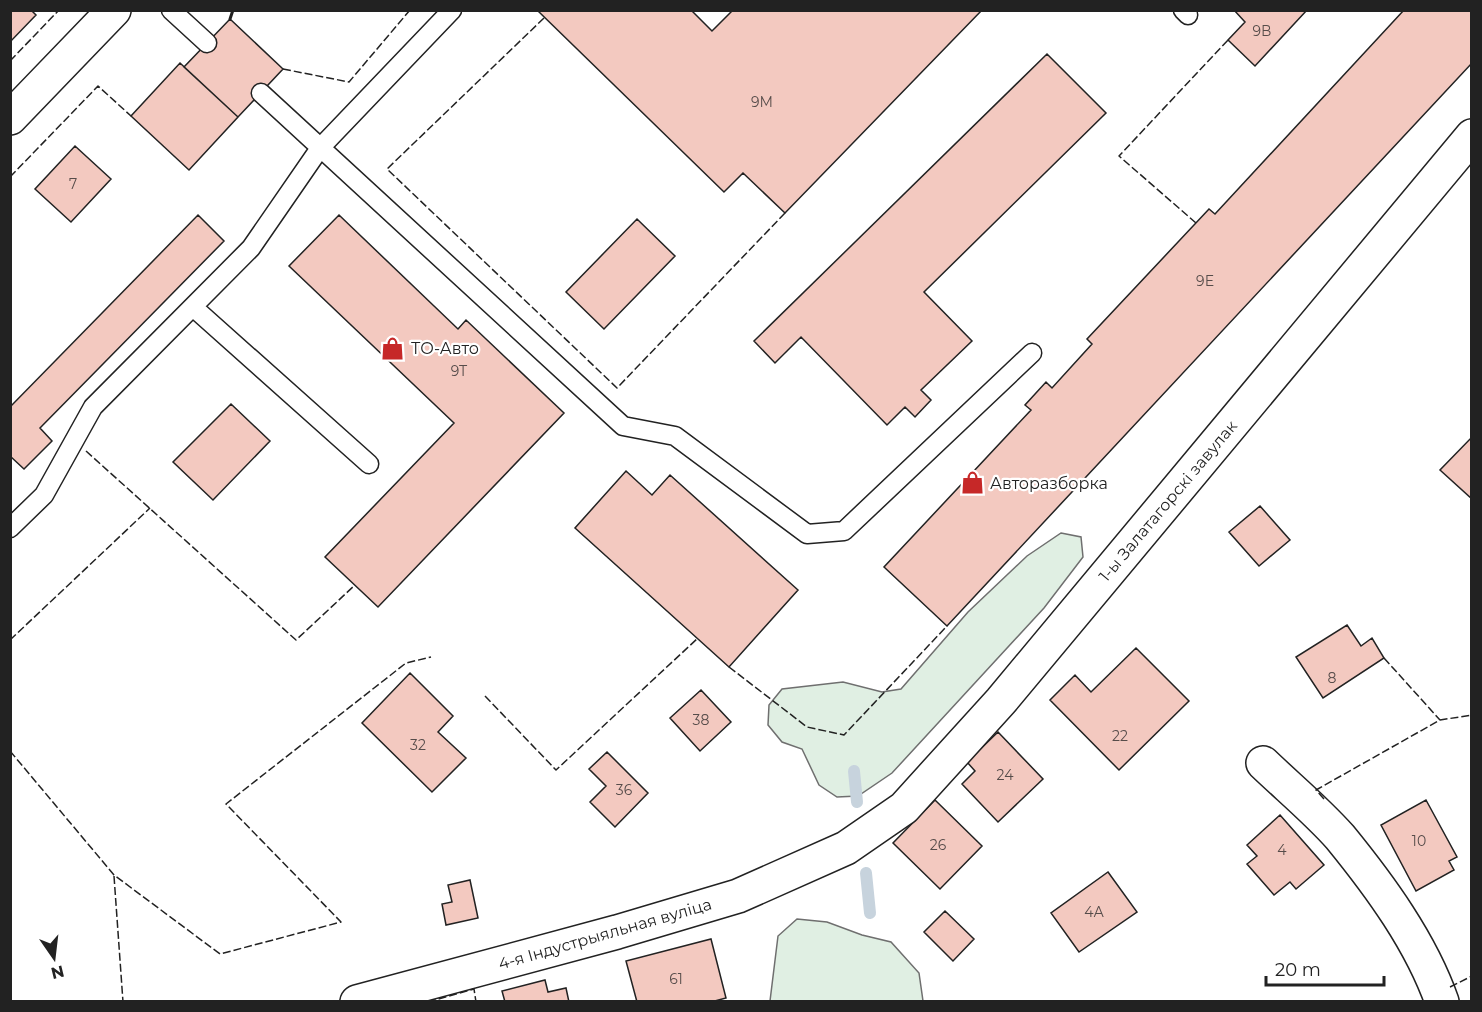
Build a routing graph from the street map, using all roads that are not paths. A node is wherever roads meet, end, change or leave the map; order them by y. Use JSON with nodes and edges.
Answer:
{"nodes":[{"id":1,"x":114,"y":10,"type":"edge"},
{"id":2,"x":171,"y":10,"type":"edge"},
{"id":3,"x":452,"y":10,"type":"edge"},
{"id":4,"x":207,"y":43,"type":"dead end"},
{"id":5,"x":261,"y":93,"type":"dead end"},
{"id":6,"x":10,"y":117,"type":"edge"},
{"id":7,"x":1472,"y":136,"type":"edge"},
{"id":8,"x":320,"y":148,"type":"junction"},
{"id":9,"x":193,"y":307,"type":"junction"},
{"id":10,"x":1032,"y":353,"type":"dead end"},
{"id":11,"x":369,"y":464,"type":"dead end"},
{"id":12,"x":10,"y":528,"type":"edge"},
{"id":13,"x":1263,"y":763,"type":"dead end"},
{"id":14,"x":846,"y":848,"type":"joint"},
{"id":15,"x":357,"y":1002,"type":"edge"},
{"id":16,"x":1442,"y":1002,"type":"edge"}],
"edges":[{"from":1,"to":6,"type":"street"},
{"from":2,"to":4,"type":"lane"},
{"from":3,"to":8,"type":"lane"},
{"from":5,"to":8,"type":"lane"},
{"from":7,"to":14,"type":"street","name":"1-ы Залатагорскі завулак"},
{"from":8,"to":9,"type":"lane"},
{"from":8,"to":10,"type":"lane"},
{"from":9,"to":11,"type":"lane"},
{"from":9,"to":12,"type":"lane"},
{"from":13,"to":16,"type":"street"},
{"from":14,"to":15,"type":"street","name":"4-я Індустрыяльная вуліца"}]}
